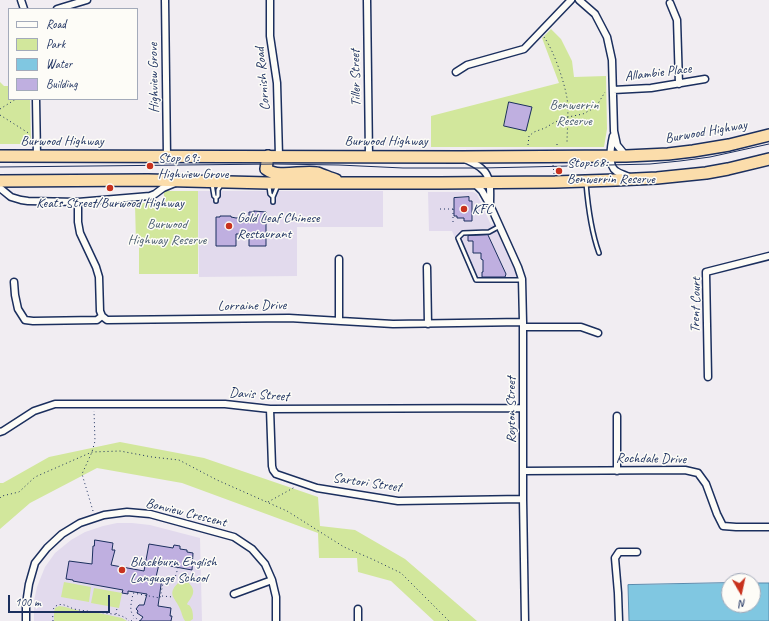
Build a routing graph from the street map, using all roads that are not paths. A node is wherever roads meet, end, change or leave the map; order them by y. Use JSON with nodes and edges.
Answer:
{"nodes":[{"id":1,"x":87,"y":0,"type":"edge"},
{"id":2,"x":165,"y":0,"type":"edge"},
{"id":3,"x":270,"y":0,"type":"edge"},
{"id":4,"x":367,"y":0,"type":"edge"},
{"id":5,"x":571,"y":0,"type":"edge"},
{"id":6,"x":579,"y":0,"type":"edge"},
{"id":7,"x":670,"y":3,"type":"dead end"},
{"id":8,"x":60,"y":8,"type":"edge"},
{"id":9,"x":456,"y":72,"type":"dead end"},
{"id":10,"x":705,"y":79,"type":"dead end"},
{"id":11,"x":679,"y":84,"type":"junction"},
{"id":12,"x":613,"y":90,"type":"junction"},
{"id":13,"x":36,"y":100,"type":"edge"},
{"id":14,"x":614,"y":131,"type":"junction"},
{"id":15,"x":769,"y":135,"type":"edge"},
{"id":16,"x":0,"y":156,"type":"edge"},
{"id":17,"x":37,"y":156,"type":"junction"},
{"id":18,"x":167,"y":156,"type":"junction"},
{"id":19,"x":273,"y":156,"type":"junction"},
{"id":20,"x":369,"y":156,"type":"junction"},
{"id":21,"x":611,"y":156,"type":"junction"},
{"id":22,"x":626,"y":156,"type":"junction"},
{"id":23,"x":462,"y":157,"type":"junction"},
{"id":24,"x":769,"y":158,"type":"edge"},
{"id":25,"x":182,"y":180,"type":"junction"},
{"id":26,"x":634,"y":180,"type":"junction"},
{"id":27,"x":212,"y":181,"type":"junction"},
{"id":28,"x":586,"y":181,"type":"junction"},
{"id":29,"x":0,"y":182,"type":"edge"},
{"id":30,"x":223,"y":182,"type":"junction"},
{"id":31,"x":268,"y":183,"type":"junction"},
{"id":32,"x":280,"y":183,"type":"junction"},
{"id":33,"x":342,"y":183,"type":"junction"},
{"id":34,"x":474,"y":183,"type":"junction"},
{"id":35,"x":490,"y":183,"type":"junction"},
{"id":36,"x":0,"y":188,"type":"edge"},
{"id":37,"x":3,"y":195,"type":"edge"},
{"id":38,"x":273,"y":197,"type":"junction"},
{"id":39,"x":78,"y":202,"type":"junction"},
{"id":40,"x":273,"y":202,"type":"dead end"},
{"id":41,"x":490,"y":205,"type":"junction"},
{"id":42,"x":500,"y":226,"type":"junction"},
{"id":43,"x":599,"y":253,"type":"dead end"},
{"id":44,"x":769,"y":256,"type":"edge"},
{"id":45,"x":339,"y":259,"type":"dead end"},
{"id":46,"x":428,"y":267,"type":"dead end"},
{"id":47,"x":522,"y":280,"type":"junction"},
{"id":48,"x":14,"y":282,"type":"dead end"},
{"id":49,"x":102,"y":316,"type":"junction"},
{"id":50,"x":339,"y":320,"type":"junction"},
{"id":51,"x":428,"y":324,"type":"junction"},
{"id":52,"x":523,"y":325,"type":"junction"},
{"id":53,"x":598,"y":332,"type":"dead end"},
{"id":54,"x":708,"y":377,"type":"dead end"},
{"id":55,"x":523,"y":408,"type":"junction"},
{"id":56,"x":270,"y":409,"type":"junction"},
{"id":57,"x":617,"y":416,"type":"dead end"},
{"id":58,"x":0,"y":432,"type":"edge"},
{"id":59,"x":523,"y":471,"type":"junction"},
{"id":60,"x":617,"y":471,"type":"junction"},
{"id":61,"x":523,"y":499,"type":"junction"},
{"id":62,"x":769,"y":527,"type":"edge"},
{"id":63,"x":637,"y":552,"type":"dead end"},
{"id":64,"x":272,"y":580,"type":"junction"},
{"id":65,"x":234,"y":594,"type":"dead end"},
{"id":66,"x":358,"y":608,"type":"dead end"},
{"id":67,"x":26,"y":621,"type":"edge"},
{"id":68,"x":276,"y":621,"type":"edge"},
{"id":69,"x":358,"y":621,"type":"edge"},
{"id":70,"x":526,"y":621,"type":"edge"},
{"id":71,"x":619,"y":621,"type":"edge"}],
"edges":[{"from":1,"to":8,"type":"street"},
{"from":2,"to":18,"type":"street","name":"Highview Grove"},
{"from":3,"to":19,"type":"street","name":"Cornish Road"},
{"from":4,"to":20,"type":"street","name":"Tiller Street"},
{"from":5,"to":9,"type":"street"},
{"from":6,"to":12,"type":"street"},
{"from":7,"to":11,"type":"street"},
{"from":10,"to":11,"type":"street","name":"Allambie Place"},
{"from":11,"to":12,"type":"street","name":"Allambie Place"},
{"from":12,"to":14,"type":"street"},
{"from":13,"to":17,"type":"street"},
{"from":14,"to":21,"type":"street"},
{"from":14,"to":22,"type":"street"},
{"from":15,"to":22,"type":"highway","name":"Burwood Highway"},
{"from":16,"to":17,"type":"highway","name":"Burwood Highway"},
{"from":17,"to":18,"type":"highway","name":"Burwood Highway"},
{"from":18,"to":19,"type":"highway","name":"Burwood Highway"},
{"from":19,"to":20,"type":"highway","name":"Burwood Highway"},
{"from":19,"to":33,"type":"highway"},
{"from":20,"to":23,"type":"highway","name":"Burwood Highway"},
{"from":21,"to":22,"type":"highway","name":"Burwood Highway"},
{"from":21,"to":23,"type":"highway","name":"Burwood Highway"},
{"from":21,"to":26,"type":"street"},
{"from":23,"to":35,"type":"street"},
{"from":24,"to":26,"type":"highway"},
{"from":25,"to":27,"type":"highway"},
{"from":25,"to":29,"type":"highway"},
{"from":25,"to":39,"type":"street"},
{"from":26,"to":28,"type":"highway"},
{"from":27,"to":30,"type":"highway"},
{"from":27,"to":30,"type":"lane"},
{"from":28,"to":35,"type":"highway"},
{"from":28,"to":43,"type":"lane"},
{"from":30,"to":31,"type":"highway"},
{"from":31,"to":32,"type":"highway"},
{"from":31,"to":38,"type":"lane"},
{"from":32,"to":33,"type":"highway"},
{"from":32,"to":38,"type":"lane"},
{"from":33,"to":34,"type":"highway"},
{"from":34,"to":35,"type":"highway"},
{"from":34,"to":41,"type":"street","name":"Royton Street"},
{"from":35,"to":41,"type":"street","name":"Royton Street"},
{"from":36,"to":37,"type":"street"},
{"from":37,"to":39,"type":"street"},
{"from":38,"to":40,"type":"lane"},
{"from":39,"to":49,"type":"street"},
{"from":41,"to":42,"type":"street","name":"Royton Street"},
{"from":42,"to":47,"type":"street","name":"Royton Street"},
{"from":42,"to":47,"type":"lane"},
{"from":44,"to":54,"type":"street","name":"Trent Court"},
{"from":45,"to":50,"type":"street"},
{"from":46,"to":51,"type":"street"},
{"from":47,"to":52,"type":"street","name":"Royton Street"},
{"from":48,"to":49,"type":"street","name":"Lorraine Drive"},
{"from":49,"to":50,"type":"street","name":"Lorraine Drive"},
{"from":50,"to":51,"type":"street","name":"Lorraine Drive"},
{"from":51,"to":52,"type":"street","name":"Lorraine Drive"},
{"from":52,"to":53,"type":"street","name":"Lorraine Drive"},
{"from":52,"to":55,"type":"street","name":"Royton Street"},
{"from":55,"to":56,"type":"street","name":"Davis Street"},
{"from":55,"to":59,"type":"street","name":"Royton Street"},
{"from":56,"to":58,"type":"street","name":"Davis Street"},
{"from":56,"to":61,"type":"street","name":"Sartori Street"},
{"from":57,"to":60,"type":"street"},
{"from":59,"to":60,"type":"street","name":"Rochdale Drive"},
{"from":59,"to":61,"type":"street","name":"Royton Street"},
{"from":60,"to":62,"type":"street","name":"Rochdale Drive"},
{"from":61,"to":70,"type":"street","name":"Royton Street"},
{"from":63,"to":71,"type":"street"},
{"from":64,"to":65,"type":"street"},
{"from":64,"to":67,"type":"street","name":"Bonview Crescent"},
{"from":64,"to":68,"type":"street","name":"Bonview Crescent"},
{"from":66,"to":69,"type":"street"}]}
